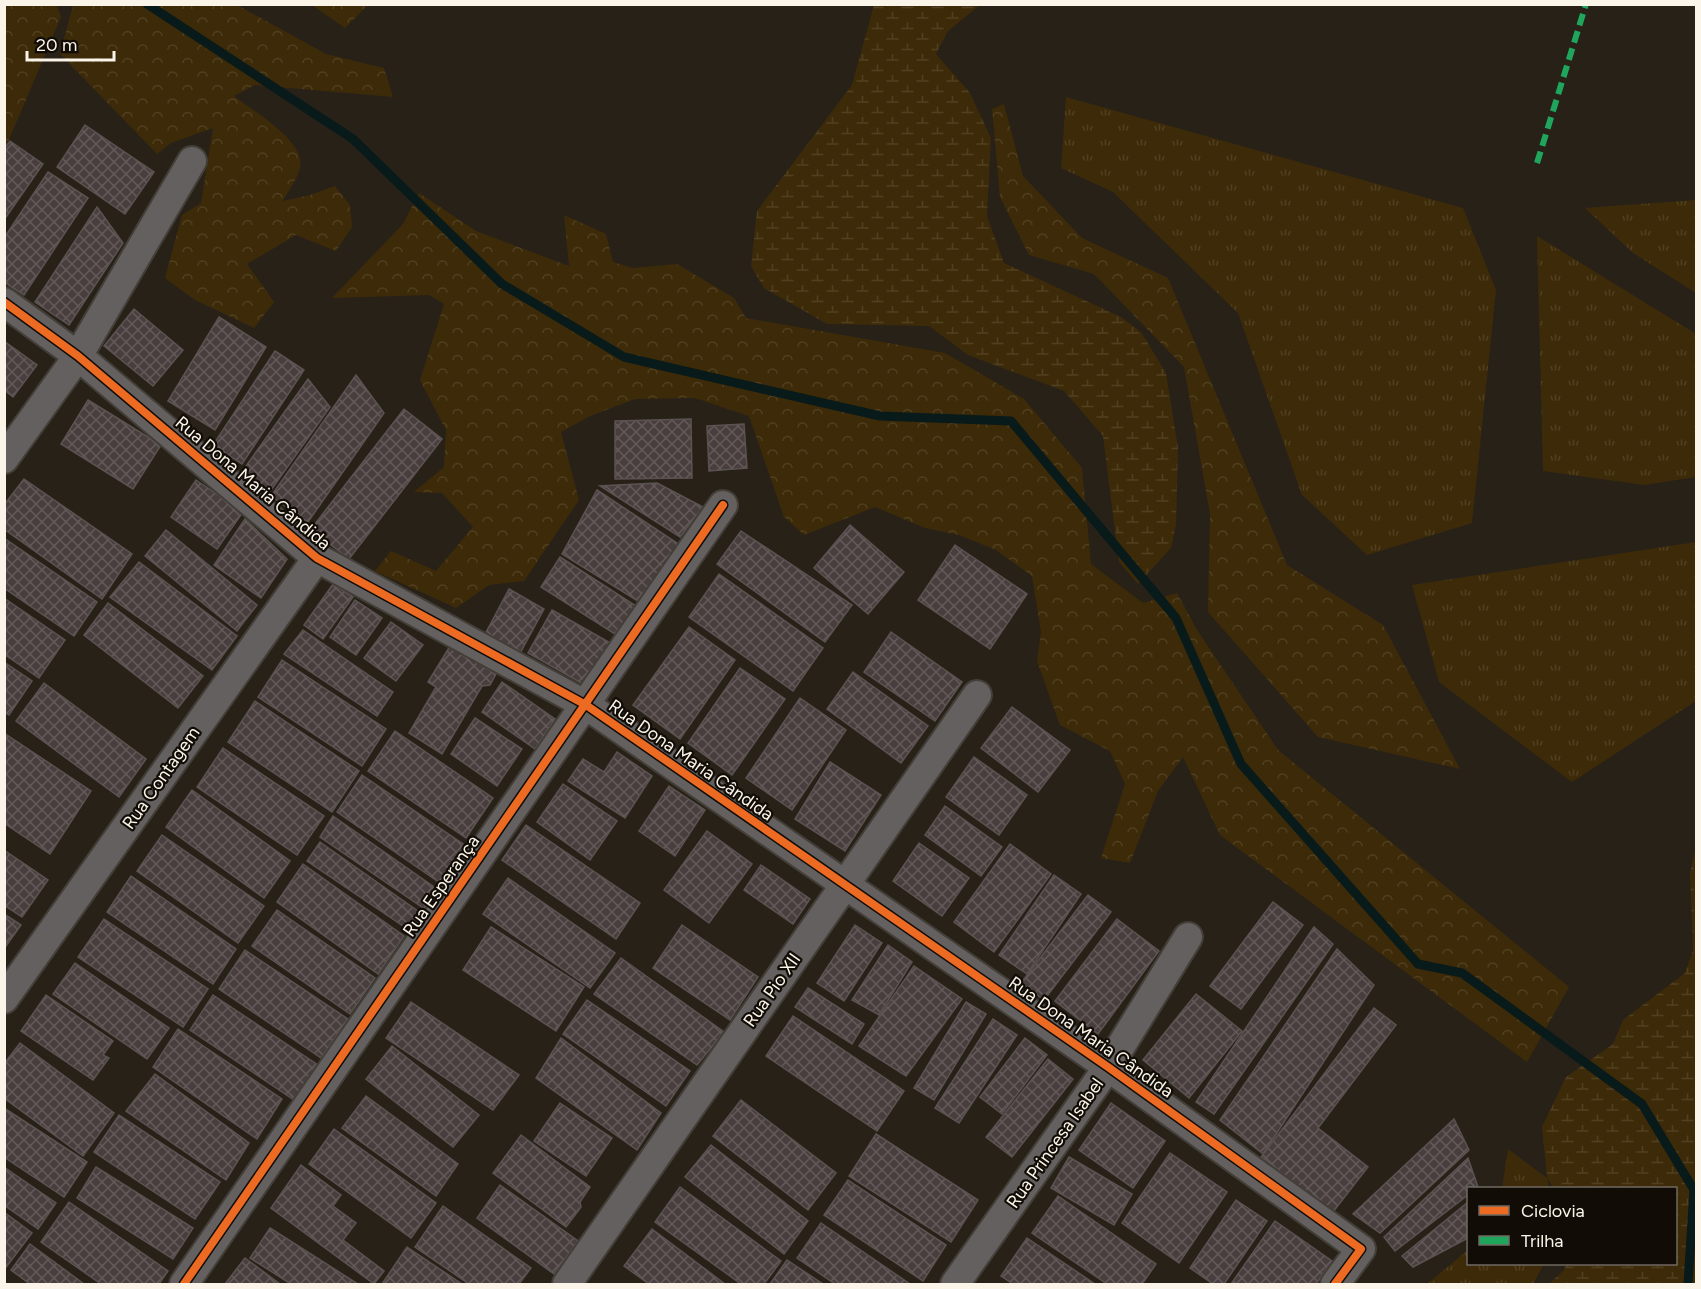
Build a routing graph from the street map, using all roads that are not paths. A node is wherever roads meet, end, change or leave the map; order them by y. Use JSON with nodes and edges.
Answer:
{"nodes":[{"id":1,"x":192,"y":161,"type":"dead end"},
{"id":2,"x":4,"y":302,"type":"edge"},
{"id":3,"x":78,"y":356,"type":"junction"},
{"id":4,"x":4,"y":459,"type":"edge"},
{"id":5,"x":723,"y":505,"type":"dead end"},
{"id":6,"x":316,"y":558,"type":"junction"},
{"id":7,"x":977,"y":695,"type":"dead end"},
{"id":8,"x":585,"y":705,"type":"junction"},
{"id":9,"x":845,"y":885,"type":"junction"},
{"id":10,"x":1188,"y":937,"type":"dead end"},
{"id":11,"x":4,"y":999,"type":"edge"},
{"id":12,"x":1108,"y":1067,"type":"junction"},
{"id":13,"x":184,"y":1284,"type":"edge"},
{"id":14,"x":567,"y":1284,"type":"edge"},
{"id":15,"x":955,"y":1284,"type":"edge"},
{"id":16,"x":1335,"y":1284,"type":"edge"}],
"edges":[{"from":1,"to":3,"type":"street"},
{"from":2,"to":3,"type":"street","name":"Rua Dona Maria Cândida"},
{"from":3,"to":4,"type":"street"},
{"from":3,"to":6,"type":"street","name":"Rua Dona Maria Cândida"},
{"from":5,"to":8,"type":"street","name":"Rua Esperança"},
{"from":6,"to":8,"type":"street","name":"Rua Dona Maria Cândida"},
{"from":6,"to":11,"type":"street","name":"Rua Contagem"},
{"from":7,"to":9,"type":"street","name":"Rua Pio XII"},
{"from":8,"to":9,"type":"street","name":"Rua Dona Maria Cândida"},
{"from":8,"to":13,"type":"street","name":"Rua Esperança"},
{"from":9,"to":12,"type":"street","name":"Rua Dona Maria Cândida"},
{"from":9,"to":14,"type":"street","name":"Rua Pio XII"},
{"from":10,"to":12,"type":"street","name":"Rua Princesa Isabel"},
{"from":12,"to":15,"type":"street","name":"Rua Princesa Isabel"},
{"from":12,"to":16,"type":"street","name":"Rua Dona Maria Cândida"}]}
